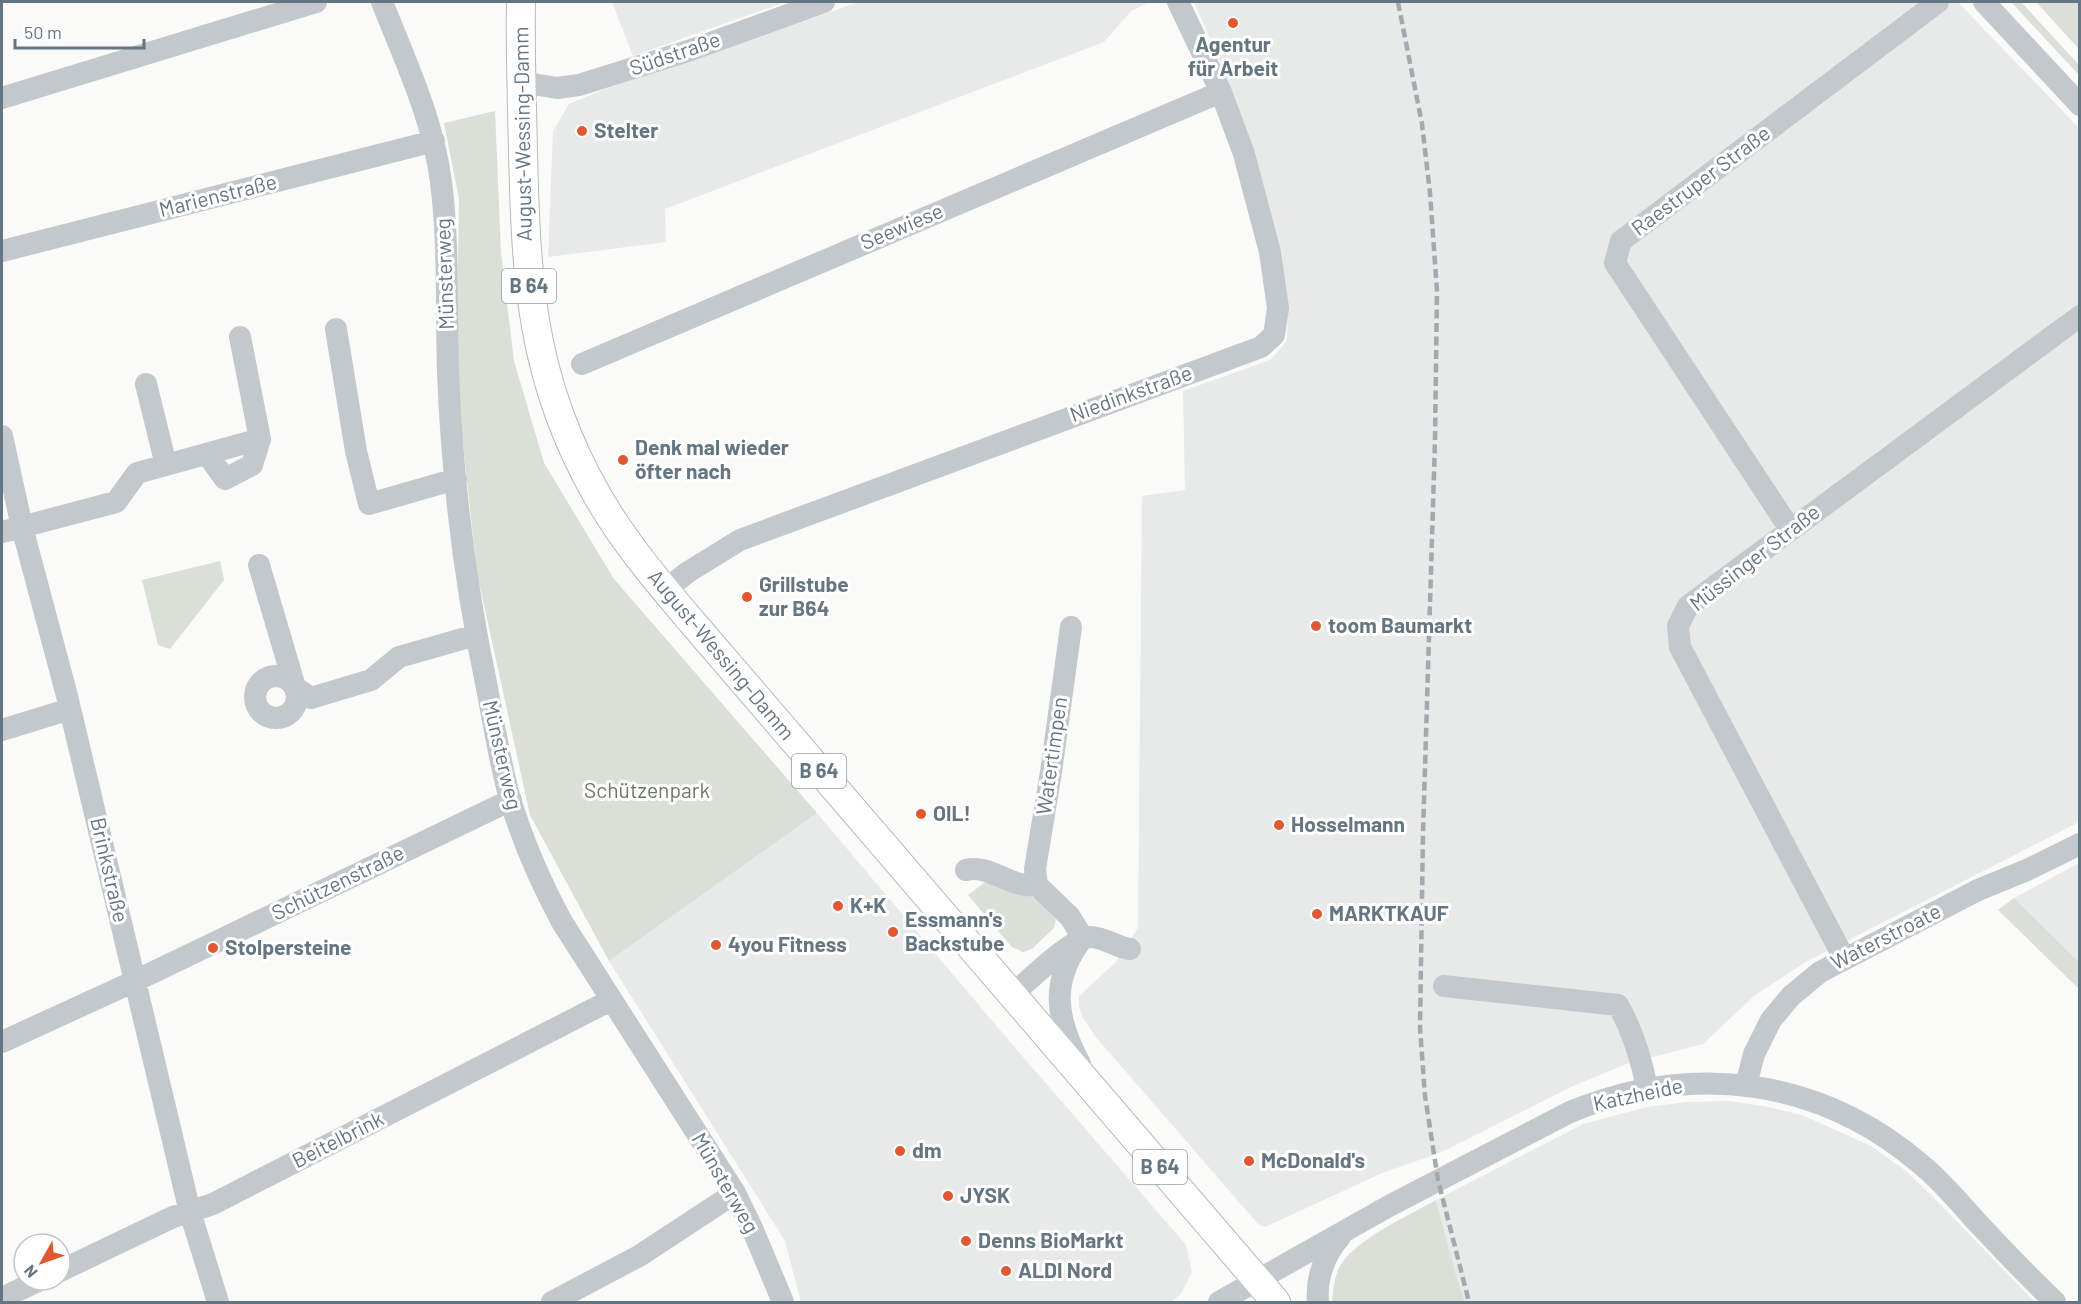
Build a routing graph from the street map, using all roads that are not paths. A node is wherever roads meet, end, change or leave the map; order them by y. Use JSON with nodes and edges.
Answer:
{"nodes":[{"id":1,"x":316,"y":2,"type":"edge"},
{"id":2,"x":382,"y":2,"type":"edge"},
{"id":3,"x":521,"y":2,"type":"edge"},
{"id":4,"x":825,"y":2,"type":"edge"},
{"id":5,"x":1178,"y":2,"type":"edge"},
{"id":6,"x":1938,"y":2,"type":"edge"},
{"id":7,"x":1983,"y":2,"type":"edge"},
{"id":8,"x":522,"y":82,"type":"junction"},
{"id":9,"x":1221,"y":92,"type":"junction"},
{"id":10,"x":2,"y":98,"type":"edge"},
{"id":11,"x":2079,"y":105,"type":"edge"},
{"id":12,"x":434,"y":141,"type":"junction"},
{"id":13,"x":2,"y":252,"type":"edge"},
{"id":14,"x":2079,"y":316,"type":"edge"},
{"id":15,"x":336,"y":328,"type":"dead end"},
{"id":16,"x":240,"y":337,"type":"dead end"},
{"id":17,"x":582,"y":364,"type":"dead end"},
{"id":18,"x":146,"y":384,"type":"dead end"},
{"id":19,"x":2,"y":436,"type":"edge"},
{"id":20,"x":166,"y":465,"type":"junction"},
{"id":21,"x":456,"y":479,"type":"junction"},
{"id":22,"x":12,"y":529,"type":"edge"},
{"id":23,"x":1790,"y":529,"type":"junction"},
{"id":24,"x":259,"y":564,"type":"dead end"},
{"id":25,"x":665,"y":590,"type":"junction"},
{"id":26,"x":1071,"y":627,"type":"dead end"},
{"id":27,"x":476,"y":634,"type":"junction"},
{"id":28,"x":70,"y":709,"type":"junction"},
{"id":29,"x":2,"y":730,"type":"edge"},
{"id":30,"x":511,"y":800,"type":"junction"},
{"id":31,"x":2079,"y":844,"type":"edge"},
{"id":32,"x":966,"y":870,"type":"dead end"},
{"id":33,"x":1037,"y":885,"type":"junction"},
{"id":34,"x":1083,"y":938,"type":"junction"},
{"id":35,"x":1130,"y":949,"type":"dead end"},
{"id":36,"x":1844,"y":958,"type":"junction"},
{"id":37,"x":135,"y":981,"type":"junction"},
{"id":38,"x":1444,"y":986,"type":"dead end"},
{"id":39,"x":1012,"y":995,"type":"junction"},
{"id":40,"x":611,"y":1000,"type":"junction"},
{"id":41,"x":2,"y":1042,"type":"edge"},
{"id":42,"x":1746,"y":1085,"type":"junction"},
{"id":43,"x":1647,"y":1088,"type":"junction"},
{"id":44,"x":1104,"y":1102,"type":"junction"},
{"id":45,"x":735,"y":1194,"type":"junction"},
{"id":46,"x":190,"y":1212,"type":"junction"},
{"id":47,"x":1345,"y":1232,"type":"junction"},
{"id":48,"x":72,"y":1264,"type":"edge"},
{"id":49,"x":1258,"y":1281,"type":"junction"},
{"id":50,"x":218,"y":1302,"type":"edge"},
{"id":51,"x":552,"y":1302,"type":"edge"},
{"id":52,"x":783,"y":1302,"type":"edge"},
{"id":53,"x":1219,"y":1302,"type":"edge"},
{"id":54,"x":1276,"y":1302,"type":"edge"},
{"id":55,"x":1318,"y":1302,"type":"edge"},
{"id":56,"x":2055,"y":1302,"type":"edge"}],
"edges":[{"from":1,"to":10,"type":"street"},
{"from":2,"to":12,"type":"street","name":"Münsterweg"},
{"from":3,"to":8,"type":"main road","name":"August-Wessing-Damm","number":"B 64"},
{"from":4,"to":8,"type":"street","name":"Südstraße"},
{"from":5,"to":9,"type":"street","name":"Niedinkstraße"},
{"from":6,"to":23,"type":"street","name":"Raestruper Straße"},
{"from":7,"to":11,"type":"street"},
{"from":8,"to":25,"type":"main road","name":"August-Wessing-Damm","number":"B 64"},
{"from":9,"to":17,"type":"street","name":"Seewiese"},
{"from":9,"to":25,"type":"street","name":"Niedinkstraße"},
{"from":12,"to":13,"type":"street","name":"Marienstraße"},
{"from":12,"to":21,"type":"street","name":"Münsterweg"},
{"from":14,"to":23,"type":"street","name":"Müssinger Straße"},
{"from":15,"to":21,"type":"street"},
{"from":16,"to":20,"type":"street"},
{"from":18,"to":20,"type":"street"},
{"from":19,"to":22,"type":"street","name":"Brinkstraße"},
{"from":20,"to":22,"type":"street"},
{"from":21,"to":27,"type":"street","name":"Münsterweg"},
{"from":22,"to":28,"type":"street","name":"Brinkstraße"},
{"from":23,"to":36,"type":"street","name":"Müssinger Straße"},
{"from":24,"to":27,"type":"street"},
{"from":25,"to":39,"type":"main road","name":"August-Wessing-Damm","number":"B 64"},
{"from":26,"to":33,"type":"street","name":"Watertimpen"},
{"from":27,"to":30,"type":"street","name":"Münsterweg"},
{"from":28,"to":29,"type":"street"},
{"from":28,"to":37,"type":"street","name":"Brinkstraße"},
{"from":30,"to":37,"type":"street","name":"Schützenstraße"},
{"from":30,"to":40,"type":"street","name":"Münsterweg"},
{"from":31,"to":36,"type":"street","name":"Waterstroate"},
{"from":32,"to":33,"type":"street"},
{"from":33,"to":34,"type":"street"},
{"from":34,"to":35,"type":"street"},
{"from":34,"to":39,"type":"street"},
{"from":34,"to":44,"type":"street"},
{"from":36,"to":42,"type":"street","name":"Waterstroate"},
{"from":37,"to":41,"type":"street","name":"Schützenstraße"},
{"from":37,"to":46,"type":"street","name":"Brinkstraße"},
{"from":38,"to":43,"type":"street"},
{"from":39,"to":44,"type":"main road","name":"August-Wessing-Damm","number":"B 64"},
{"from":40,"to":45,"type":"street","name":"Münsterweg"},
{"from":40,"to":46,"type":"street","name":"Beitelbrink"},
{"from":42,"to":43,"type":"street","name":"Katzheide"},
{"from":42,"to":56,"type":"street","name":"Katzheide"},
{"from":43,"to":47,"type":"street","name":"Katzheide"},
{"from":44,"to":49,"type":"main road","name":"August-Wessing-Damm","number":"B 64"},
{"from":45,"to":51,"type":"street"},
{"from":45,"to":52,"type":"street","name":"Münsterweg"},
{"from":46,"to":48,"type":"street","name":"Beitelbrink"},
{"from":46,"to":50,"type":"street","name":"Brinkstraße"},
{"from":47,"to":49,"type":"street","name":"Katzheide"},
{"from":47,"to":55,"type":"street"},
{"from":49,"to":53,"type":"street","name":"Katzheide"},
{"from":49,"to":54,"type":"main road","name":"August-Wessing-Damm","number":"B 64"}]}
